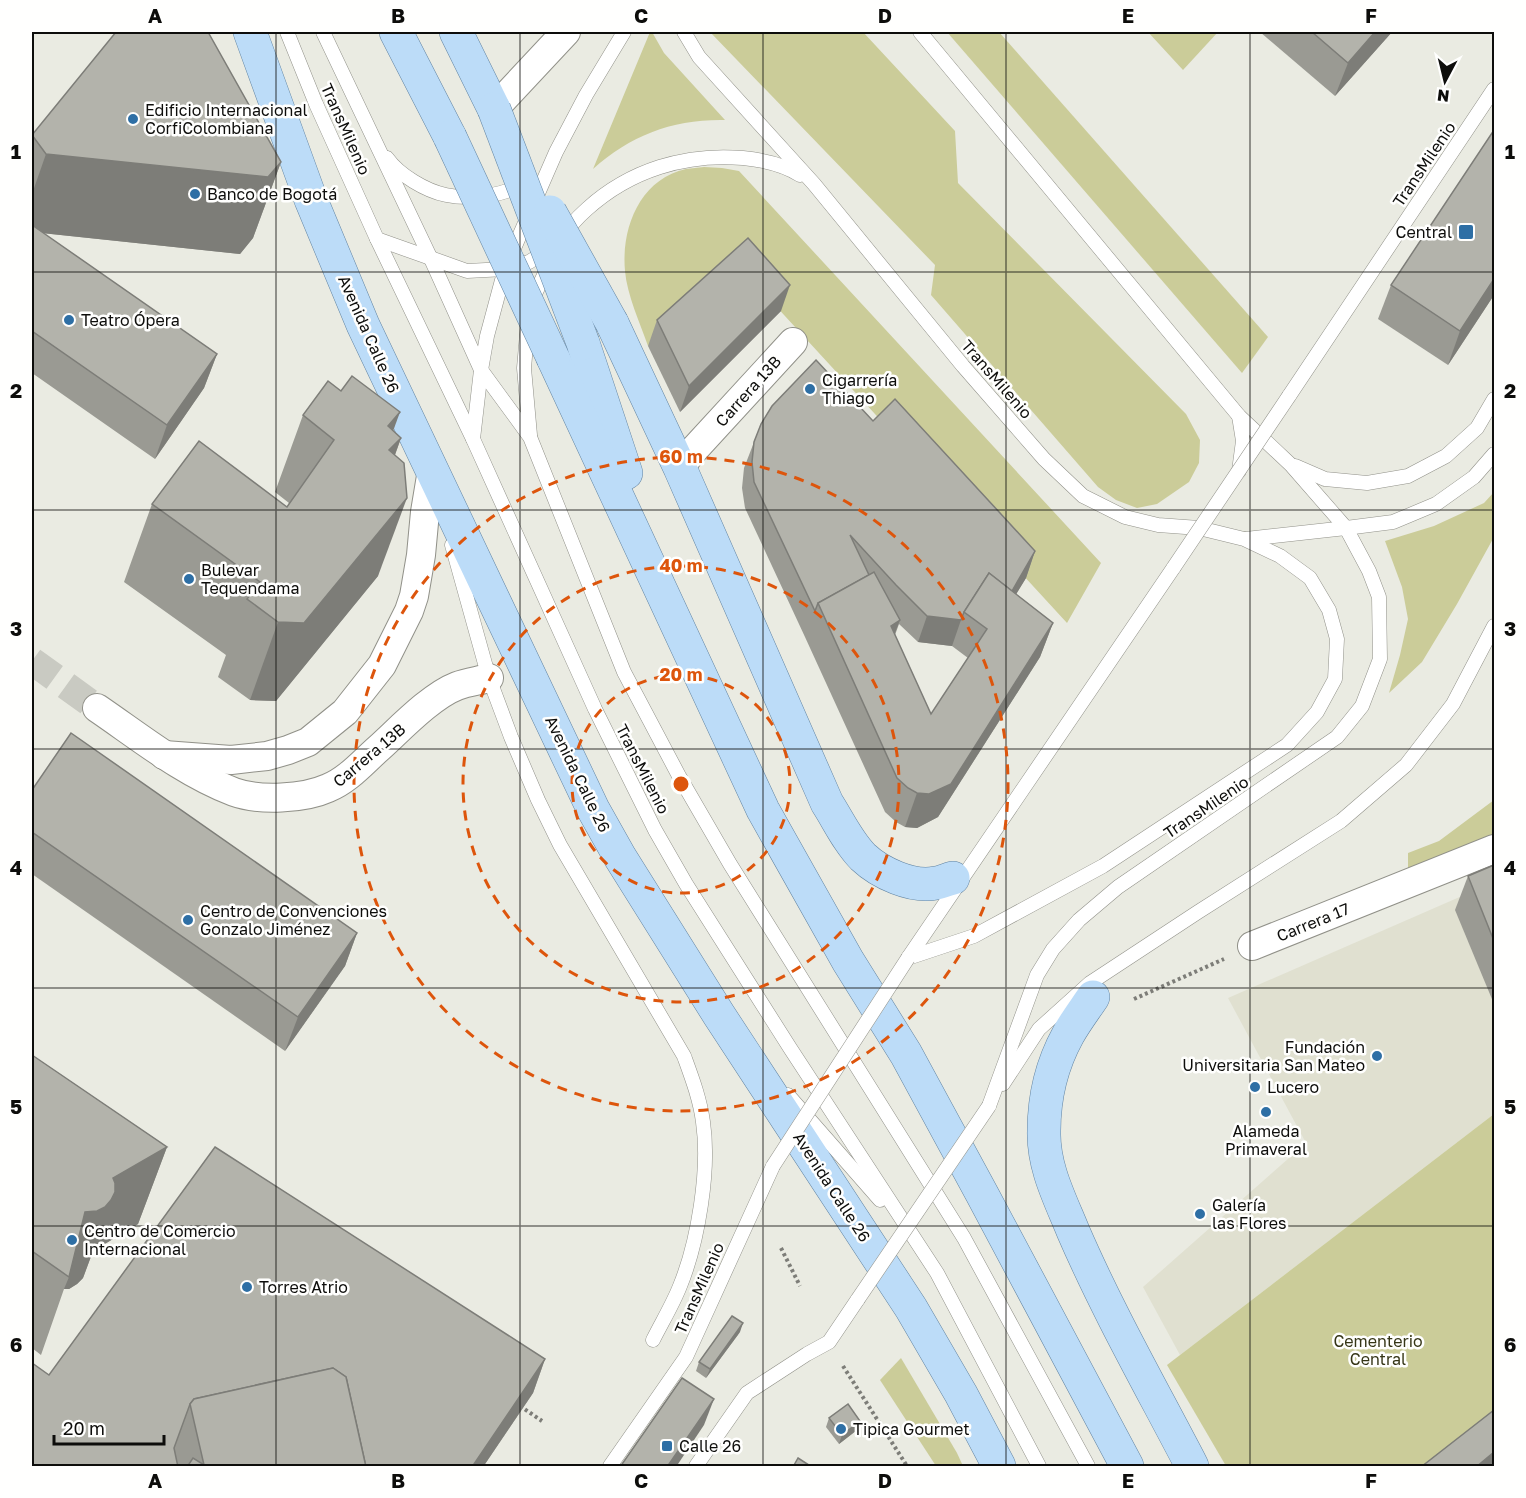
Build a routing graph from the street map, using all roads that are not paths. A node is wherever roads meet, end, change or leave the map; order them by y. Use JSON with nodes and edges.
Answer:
{"nodes":[{"id":1,"x":250,"y":32,"type":"edge"},
{"id":2,"x":287,"y":32,"type":"edge"},
{"id":3,"x":323,"y":32,"type":"edge"},
{"id":4,"x":396,"y":32,"type":"edge"},
{"id":5,"x":456,"y":32,"type":"edge"},
{"id":6,"x":566,"y":32,"type":"edge"},
{"id":7,"x":624,"y":32,"type":"edge"},
{"id":8,"x":684,"y":32,"type":"edge"},
{"id":9,"x":920,"y":32,"type":"edge"},
{"id":10,"x":1494,"y":89,"type":"edge"},
{"id":11,"x":242,"y":94,"type":"edge"},
{"id":12,"x":494,"y":109,"type":"junction"},
{"id":13,"x":374,"y":138,"type":"junction"},
{"id":14,"x":556,"y":152,"type":"junction"},
{"id":15,"x":814,"y":184,"type":"junction"},
{"id":16,"x":565,"y":233,"type":"junction"},
{"id":17,"x":377,"y":239,"type":"junction"},
{"id":18,"x":431,"y":259,"type":"junction"},
{"id":19,"x":505,"y":269,"type":"junction"},
{"id":20,"x":363,"y":325,"type":"junction"},
{"id":21,"x":793,"y":342,"type":"dead end"},
{"id":22,"x":481,"y":370,"type":"junction"},
{"id":23,"x":1494,"y":399,"type":"edge"},
{"id":24,"x":1239,"y":417,"type":"junction"},
{"id":25,"x":530,"y":437,"type":"junction"},
{"id":26,"x":473,"y":439,"type":"junction"},
{"id":27,"x":1494,"y":454,"type":"edge"},
{"id":28,"x":1291,"y":465,"type":"junction"},
{"id":29,"x":680,"y":468,"type":"junction"},
{"id":30,"x":432,"y":470,"type":"junction"},
{"id":31,"x":1199,"y":528,"type":"junction"},
{"id":32,"x":1347,"y":528,"type":"junction"},
{"id":33,"x":1244,"y":539,"type":"junction"},
{"id":34,"x":1494,"y":626,"type":"edge"},
{"id":35,"x":679,"y":631,"type":"junction"},
{"id":36,"x":489,"y":678,"type":"junction"},
{"id":37,"x":98,"y":708,"type":"tunnel mouth"},
{"id":38,"x":164,"y":755,"type":"junction"},
{"id":39,"x":1494,"y":849,"type":"edge"},
{"id":40,"x":953,"y":878,"type":"dead end"},
{"id":41,"x":1252,"y":946,"type":"road end"},
{"id":42,"x":908,"y":958,"type":"junction"},
{"id":43,"x":1093,"y":997,"type":"dead end"},
{"id":44,"x":719,"y":1015,"type":"junction"},
{"id":45,"x":989,"y":1106,"type":"junction"},
{"id":46,"x":913,"y":1238,"type":"junction"},
{"id":47,"x":653,"y":1340,"type":"dead end"},
{"id":48,"x":610,"y":1467,"type":"edge"},
{"id":49,"x":696,"y":1467,"type":"edge"},
{"id":50,"x":999,"y":1467,"type":"edge"},
{"id":51,"x":1039,"y":1467,"type":"edge"},
{"id":52,"x":1088,"y":1467,"type":"edge"},
{"id":53,"x":1127,"y":1467,"type":"edge"},
{"id":54,"x":1192,"y":1467,"type":"edge"}],
"edges":[{"from":1,"to":20,"type":"main road","name":"Avenida Calle 26"},
{"from":2,"to":17,"type":"lane","name":"TransMilenio"},
{"from":3,"to":13,"type":"lane","name":"TransMilenio"},
{"from":4,"to":35,"type":"main road","bridge":true},
{"from":5,"to":12,"type":"main road"},
{"from":6,"to":12,"type":"street"},
{"from":7,"to":14,"type":"lane","name":"TransMilenio"},
{"from":8,"to":15,"type":"lane","name":"TransMilenio"},
{"from":9,"to":24,"type":"lane","name":"TransMilenio"},
{"from":10,"to":42,"type":"lane","name":"TransMilenio","bridge":true},
{"from":11,"to":20,"type":"main road"},
{"from":12,"to":29,"type":"main road","bridge":true},
{"from":12,"to":35,"type":"main road","bridge":true},
{"from":13,"to":14,"type":"lane","name":"TransMilenio"},
{"from":13,"to":18,"type":"lane","name":"TransMilenio"},
{"from":14,"to":19,"type":"lane","name":"TransMilenio"},
{"from":15,"to":16,"type":"lane","name":"TransMilenio"},
{"from":15,"to":31,"type":"lane","name":"TransMilenio"},
{"from":16,"to":19,"type":"lane","name":"TransMilenio"},
{"from":16,"to":25,"type":"lane","name":"TransMilenio"},
{"from":17,"to":18,"type":"lane","name":"TransMilenio"},
{"from":17,"to":26,"type":"lane","name":"TransMilenio"},
{"from":18,"to":19,"type":"lane","name":"TransMilenio"},
{"from":18,"to":22,"type":"lane"},
{"from":19,"to":22,"type":"lane","name":"TransMilenio"},
{"from":20,"to":30,"type":"main road","name":"Avenida Calle 26"},
{"from":21,"to":29,"type":"street","name":"Carrera 13B"},
{"from":22,"to":25,"type":"lane","name":"TransMilenio"},
{"from":22,"to":26,"type":"lane","name":"TransMilenio"},
{"from":23,"to":28,"type":"lane","name":"TransMilenio"},
{"from":24,"to":28,"type":"lane","name":"TransMilenio"},
{"from":24,"to":31,"type":"lane"},
{"from":25,"to":52,"type":"lane","name":"TransMilenio"},
{"from":26,"to":46,"type":"lane","name":"TransMilenio"},
{"from":27,"to":32,"type":"lane","name":"TransMilenio"},
{"from":28,"to":32,"type":"lane","name":"TransMilenio"},
{"from":29,"to":40,"type":"main road"},
{"from":30,"to":36,"type":"lane"},
{"from":30,"to":38,"type":"street"},
{"from":30,"to":44,"type":"main road","name":"Avenida Calle 26"},
{"from":31,"to":33,"type":"lane","name":"TransMilenio"},
{"from":32,"to":33,"type":"lane","name":"TransMilenio"},
{"from":32,"to":45,"type":"lane","name":"TransMilenio"},
{"from":33,"to":42,"type":"lane","name":"TransMilenio"},
{"from":34,"to":45,"type":"lane","name":"TransMilenio"},
{"from":35,"to":53,"type":"main road"},
{"from":36,"to":38,"type":"street","name":"Carrera 13B"},
{"from":36,"to":47,"type":"lane"},
{"from":37,"to":38,"type":"street","name":"Carrera 13B"},
{"from":39,"to":41,"type":"street","name":"Carrera 17"},
{"from":42,"to":48,"type":"lane","name":"TransMilenio","bridge":true},
{"from":43,"to":54,"type":"main road"},
{"from":44,"to":46,"type":"lane","name":"TransMilenio"},
{"from":44,"to":50,"type":"main road","name":"Avenida Calle 26"},
{"from":45,"to":49,"type":"lane","name":"TransMilenio","bridge":true},
{"from":46,"to":51,"type":"lane","name":"TransMilenio"}]}
